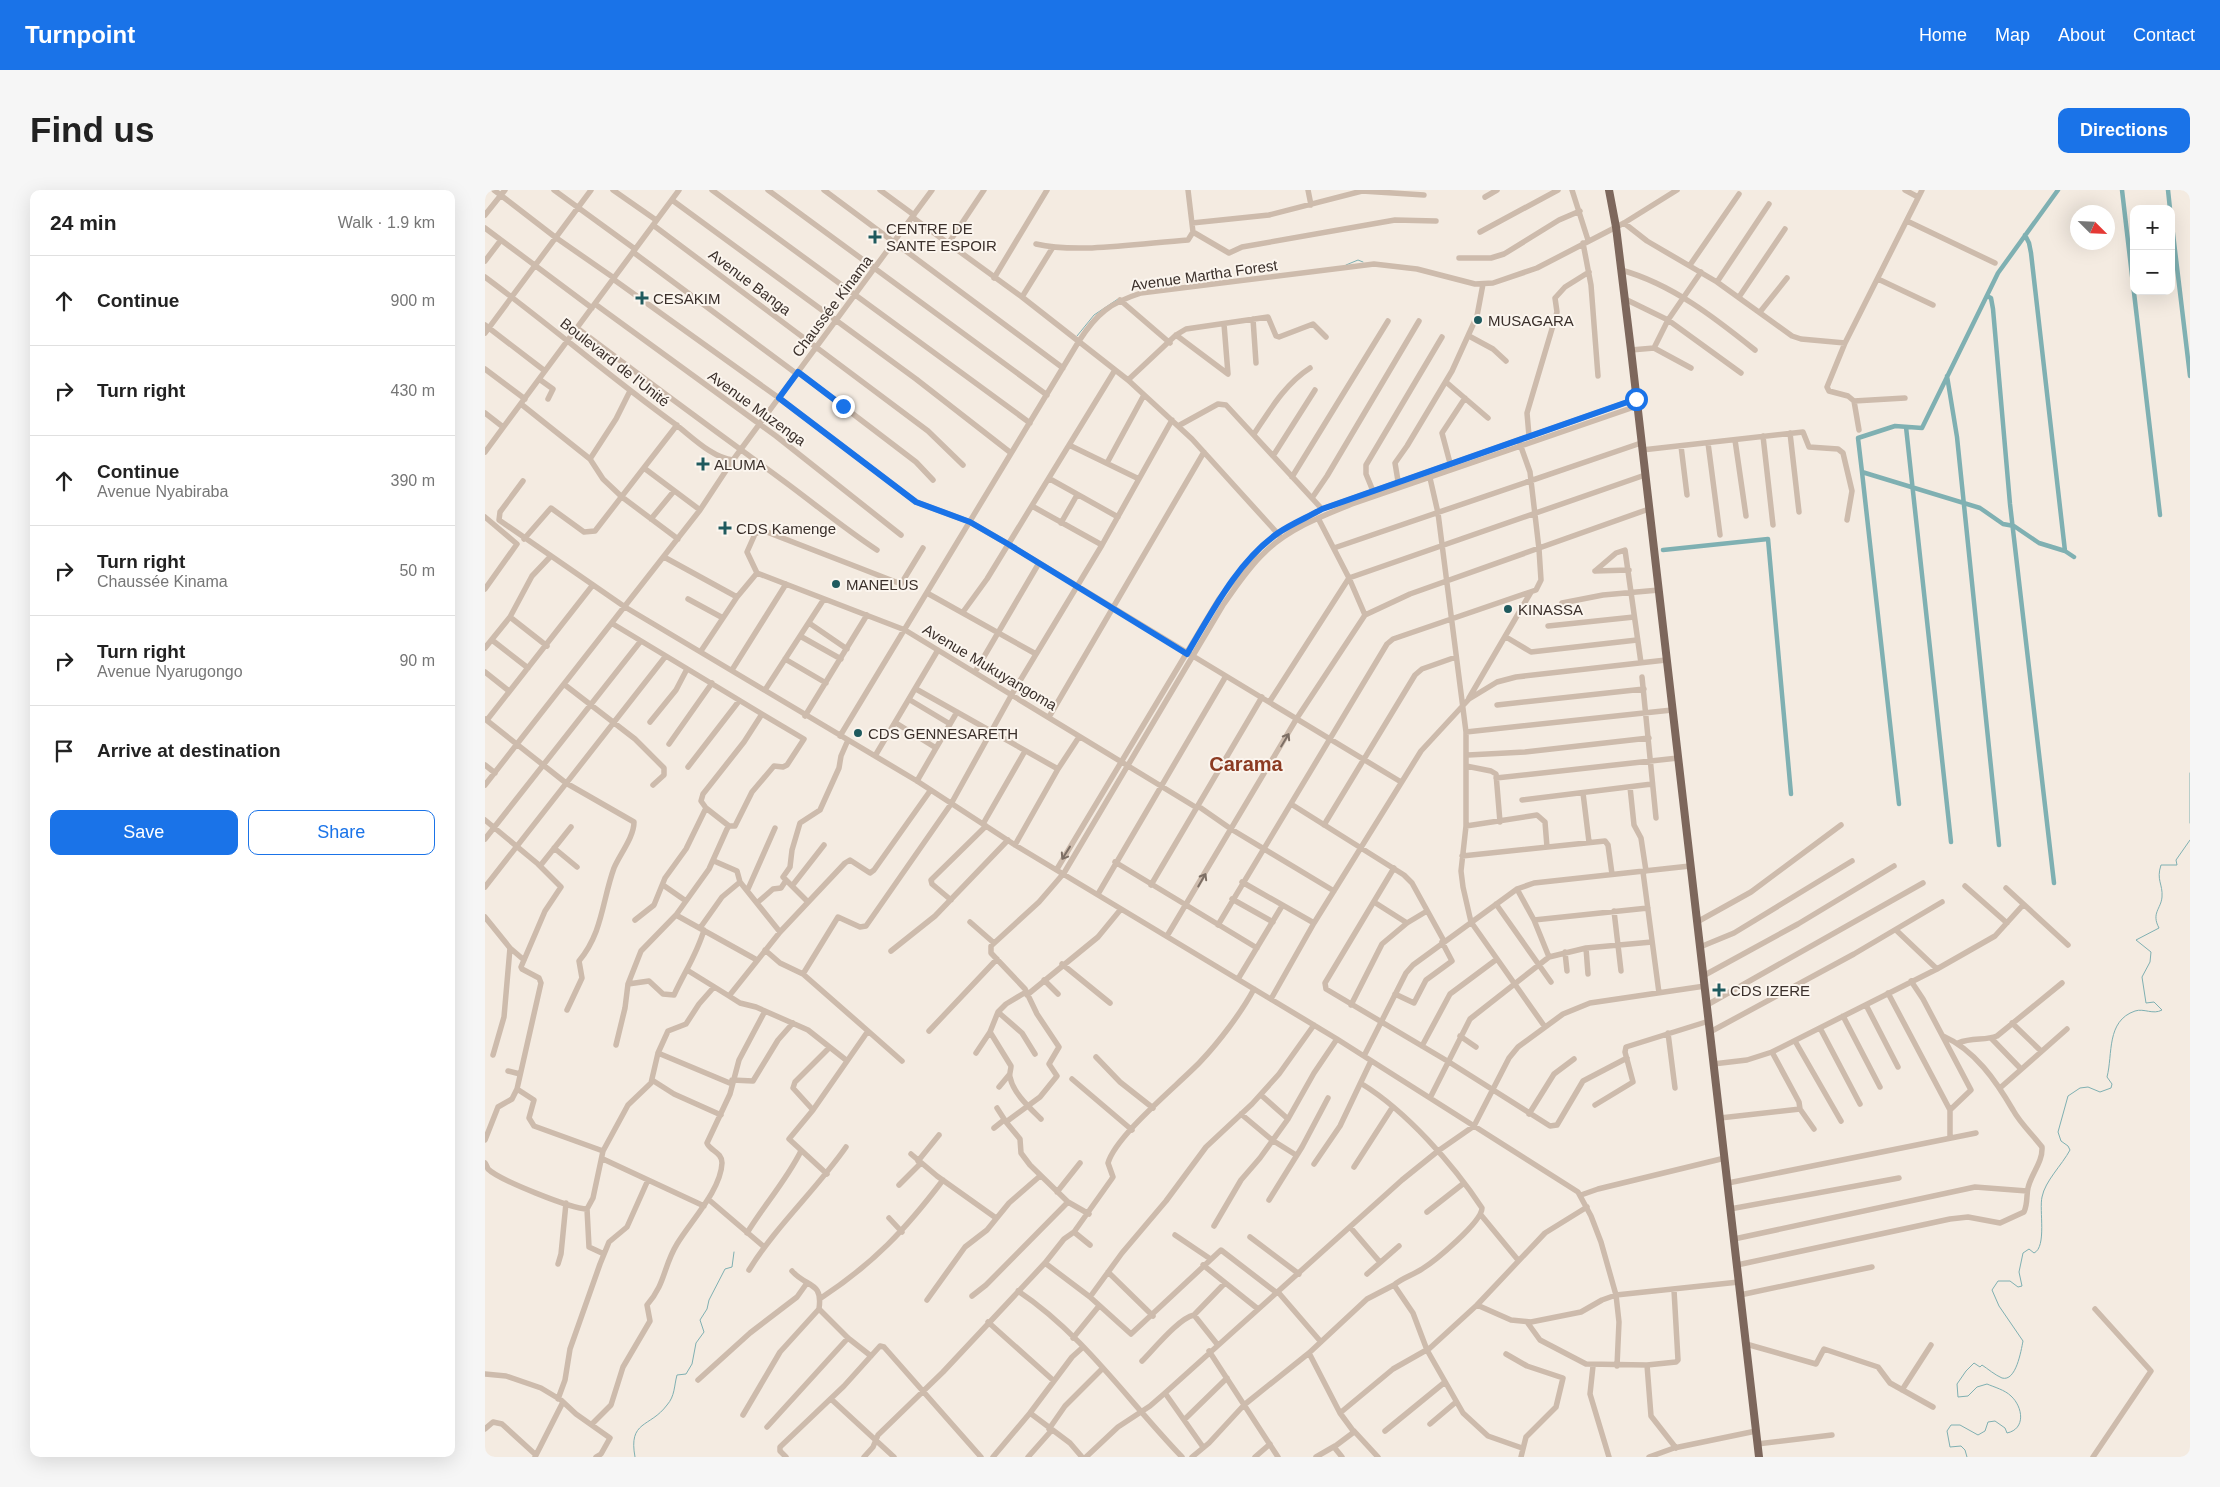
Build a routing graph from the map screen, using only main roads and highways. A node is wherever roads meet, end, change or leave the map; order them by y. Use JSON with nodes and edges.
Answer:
{"nodes":[{"id":1,"x":1609,"y":190,"type":"edge"},
{"id":2,"x":1759,"y":1457,"type":"edge"}],
"edges":[{"from":1,"to":2,"type":"main road"}]}
